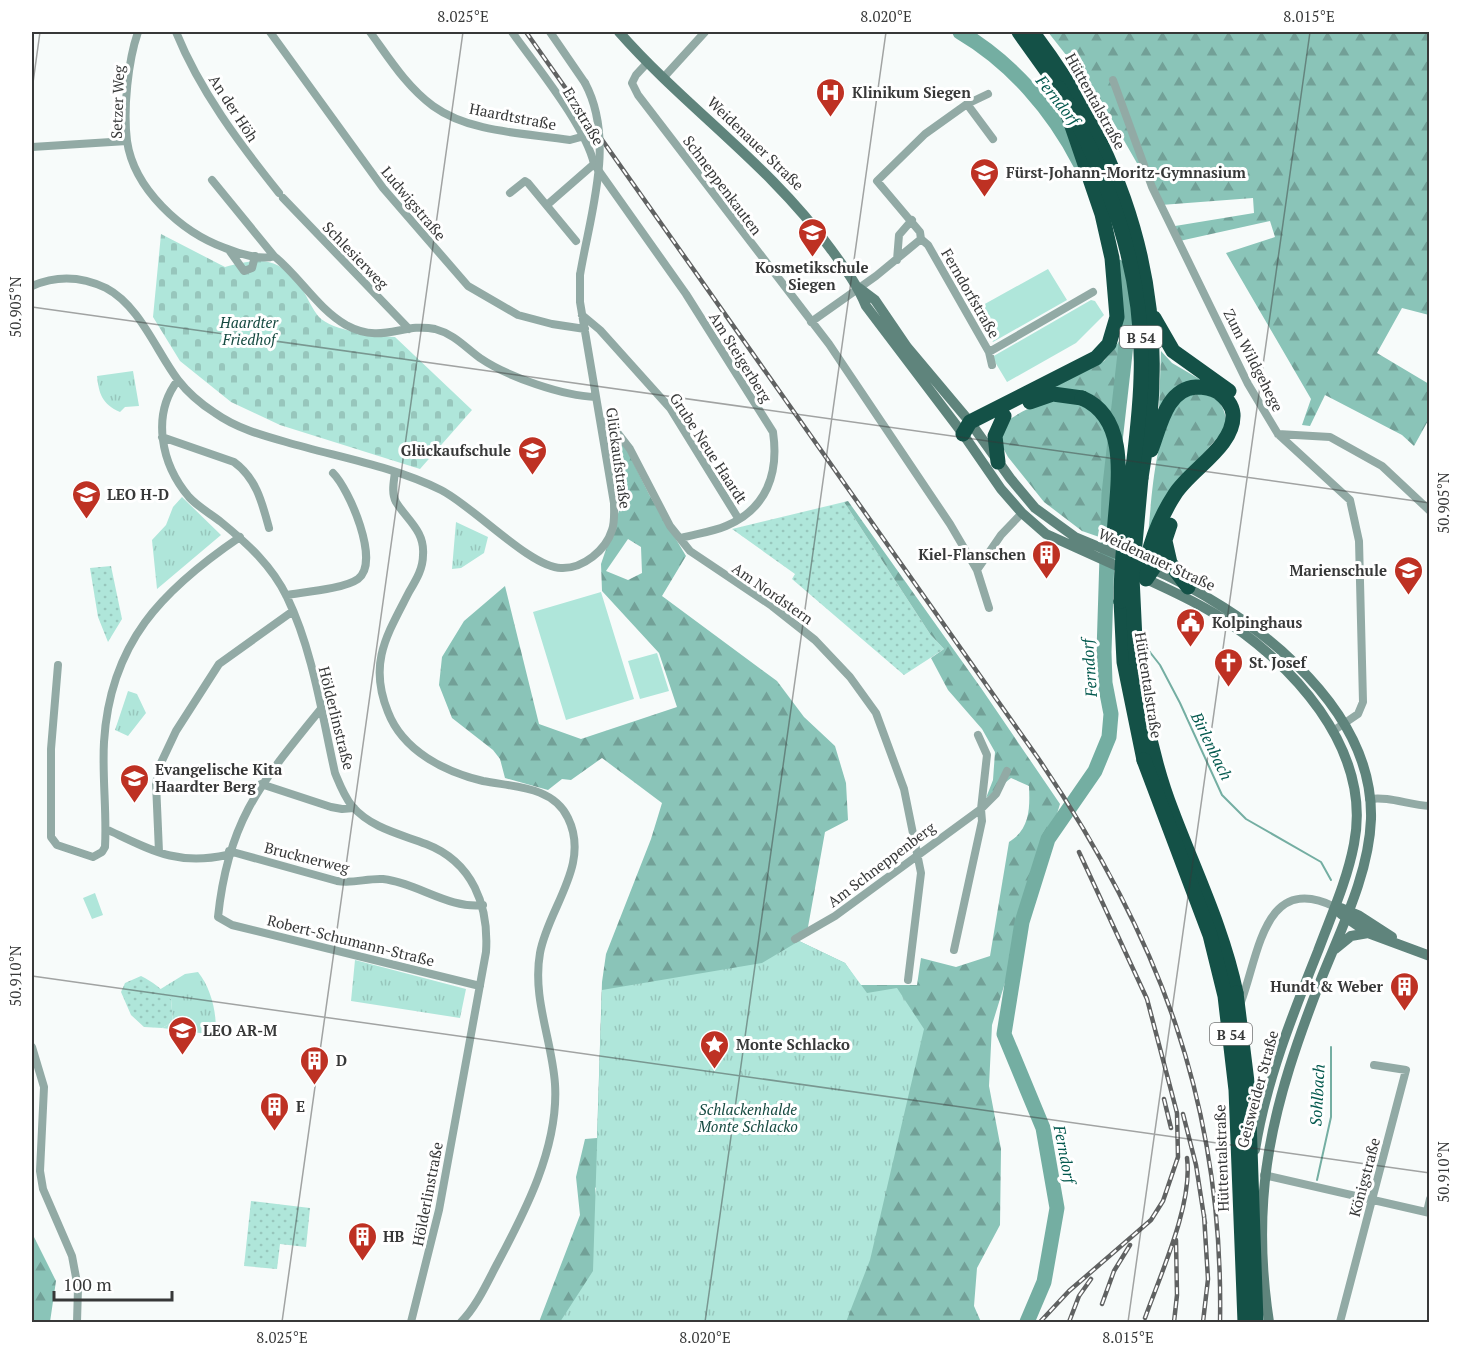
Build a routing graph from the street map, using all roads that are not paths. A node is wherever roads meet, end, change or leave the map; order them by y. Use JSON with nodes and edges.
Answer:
{"nodes":[{"id":1,"x":138,"y":32,"type":"edge"},
{"id":2,"x":176,"y":32,"type":"edge"},
{"id":3,"x":270,"y":32,"type":"edge"},
{"id":4,"x":370,"y":32,"type":"edge"},
{"id":5,"x":512,"y":32,"type":"edge"},
{"id":6,"x":550,"y":32,"type":"edge"},
{"id":7,"x":619,"y":32,"type":"edge"},
{"id":8,"x":705,"y":32,"type":"edge"},
{"id":9,"x":1019,"y":32,"type":"edge"},
{"id":10,"x":1032,"y":32,"type":"edge"},
{"id":11,"x":648,"y":62,"type":"junction"},
{"id":12,"x":664,"y":77,"type":"junction"},
{"id":13,"x":1113,"y":81,"type":"dead end"},
{"id":14,"x":1059,"y":88,"type":"junction"},
{"id":15,"x":988,"y":94,"type":"dead end"},
{"id":16,"x":967,"y":104,"type":"junction"},
{"id":17,"x":581,"y":137,"type":"junction"},
{"id":18,"x":993,"y":139,"type":"dead end"},
{"id":19,"x":127,"y":141,"type":"junction"},
{"id":20,"x":32,"y":147,"type":"edge"},
{"id":21,"x":594,"y":164,"type":"junction"},
{"id":22,"x":212,"y":180,"type":"dead end"},
{"id":23,"x":510,"y":193,"type":"dead end"},
{"id":24,"x":281,"y":195,"type":"joint"},
{"id":25,"x":547,"y":205,"type":"junction"},
{"id":26,"x":912,"y":220,"type":"junction"},
{"id":27,"x":921,"y":239,"type":"junction"},
{"id":28,"x":576,"y":241,"type":"dead end"},
{"id":29,"x":229,"y":250,"type":"junction"},
{"id":30,"x":255,"y":256,"type":"junction"},
{"id":31,"x":274,"y":256,"type":"junction"},
{"id":32,"x":897,"y":260,"type":"junction"},
{"id":33,"x":32,"y":286,"type":"edge"},
{"id":34,"x":859,"y":288,"type":"junction"},
{"id":35,"x":1093,"y":292,"type":"dead end"},
{"id":36,"x":1149,"y":303,"type":"junction"},
{"id":37,"x":582,"y":315,"type":"junction"},
{"id":38,"x":811,"y":321,"type":"junction"},
{"id":39,"x":409,"y":329,"type":"junction"},
{"id":40,"x":585,"y":329,"type":"junction"},
{"id":41,"x":989,"y":352,"type":"junction"},
{"id":42,"x":992,"y":365,"type":"dead end"},
{"id":43,"x":178,"y":380,"type":"junction"},
{"id":44,"x":596,"y":397,"type":"junction"},
{"id":45,"x":1004,"y":416,"type":"junction"},
{"id":46,"x":602,"y":421,"type":"junction"},
{"id":47,"x":970,"y":429,"type":"junction"},
{"id":48,"x":1278,"y":434,"type":"junction"},
{"id":49,"x":162,"y":437,"type":"junction"},
{"id":50,"x":998,"y":462,"type":"junction"},
{"id":51,"x":395,"y":472,"type":"junction"},
{"id":52,"x":333,"y":473,"type":"dead end"},
{"id":53,"x":1141,"y":478,"type":"junction"},
{"id":54,"x":1429,"y":508,"type":"edge"},
{"id":55,"x":1022,"y":513,"type":"junction"},
{"id":56,"x":738,"y":518,"type":"junction"},
{"id":57,"x":269,"y":528,"type":"dead end"},
{"id":58,"x":240,"y":537,"type":"junction"},
{"id":59,"x":681,"y":537,"type":"junction"},
{"id":60,"x":1165,"y":541,"type":"junction"},
{"id":61,"x":1094,"y":551,"type":"junction"},
{"id":62,"x":977,"y":570,"type":"junction"},
{"id":63,"x":1148,"y":572,"type":"junction"},
{"id":64,"x":1188,"y":587,"type":"junction"},
{"id":65,"x":286,"y":595,"type":"junction"},
{"id":66,"x":1121,"y":601,"type":"junction"},
{"id":67,"x":989,"y":608,"type":"dead end"},
{"id":68,"x":293,"y":611,"type":"junction"},
{"id":69,"x":58,"y":665,"type":"dead end"},
{"id":70,"x":321,"y":710,"type":"junction"},
{"id":71,"x":1344,"y":725,"type":"junction"},
{"id":72,"x":1333,"y":731,"type":"junction"},
{"id":73,"x":978,"y":735,"type":"dead end"},
{"id":74,"x":1006,"y":771,"type":"dead end"},
{"id":75,"x":261,"y":784,"type":"junction"},
{"id":76,"x":1369,"y":799,"type":"junction"},
{"id":77,"x":1430,"y":806,"type":"edge"},
{"id":78,"x":354,"y":808,"type":"junction"},
{"id":79,"x":981,"y":809,"type":"junction"},
{"id":80,"x":106,"y":829,"type":"junction"},
{"id":81,"x":159,"y":852,"type":"junction"},
{"id":82,"x":228,"y":853,"type":"junction"},
{"id":83,"x":917,"y":854,"type":"junction"},
{"id":84,"x":483,"y":905,"type":"junction"},
{"id":85,"x":1335,"y":907,"type":"junction"},
{"id":86,"x":1346,"y":914,"type":"junction"},
{"id":87,"x":1368,"y":933,"type":"junction"},
{"id":88,"x":795,"y":939,"type":"dead end"},
{"id":89,"x":1407,"y":946,"type":"junction"},
{"id":90,"x":954,"y":950,"type":"dead end"},
{"id":91,"x":1332,"y":952,"type":"junction"},
{"id":92,"x":1430,"y":956,"type":"edge"},
{"id":93,"x":908,"y":980,"type":"dead end"},
{"id":94,"x":480,"y":986,"type":"junction"},
{"id":95,"x":32,"y":1047,"type":"edge"},
{"id":96,"x":1224,"y":1062,"type":"dead end"},
{"id":97,"x":1374,"y":1065,"type":"dead end"},
{"id":98,"x":1264,"y":1175,"type":"junction"},
{"id":99,"x":1430,"y":1199,"type":"edge"},
{"id":100,"x":1371,"y":1200,"type":"junction"},
{"id":101,"x":1428,"y":1213,"type":"edge"},
{"id":102,"x":77,"y":1323,"type":"edge"},
{"id":103,"x":411,"y":1323,"type":"edge"},
{"id":104,"x":461,"y":1323,"type":"edge"},
{"id":105,"x":1245,"y":1323,"type":"edge"},
{"id":106,"x":1257,"y":1323,"type":"edge"},
{"id":107,"x":1269,"y":1323,"type":"edge"},
{"id":108,"x":1340,"y":1323,"type":"edge"}],
"edges":[{"from":1,"to":19,"type":"street","name":"Setzer Weg"},
{"from":2,"to":24,"type":"street","name":"An der Höh"},
{"from":3,"to":40,"type":"street","name":"Ludwigstraße"},
{"from":4,"to":17,"type":"street","name":"Haardtstraße"},
{"from":5,"to":17,"type":"street","name":"Erzstraße"},
{"from":6,"to":37,"type":"street","name":"Glückaufstraße","bridge":true},
{"from":7,"to":11,"type":"main road","name":"Weidenauer Straße"},
{"from":8,"to":12,"type":"street"},
{"from":9,"to":14,"type":"highway","name":"Hüttentalstraße","number":"B 54"},
{"from":10,"to":36,"type":"highway","name":"Hüttentalstraße","number":"B 54"},
{"from":11,"to":12,"type":"main road","name":"Weidenauer Straße"},
{"from":11,"to":38,"type":"street","name":"Schneppenkauten"},
{"from":12,"to":34,"type":"main road","name":"Weidenauer Straße"},
{"from":13,"to":48,"type":"street","name":"Zum Wildgehege"},
{"from":14,"to":47,"type":"highway","bridge":true},
{"from":14,"to":66,"type":"highway","name":"Hüttentalstraße","number":"B 54","bridge":true},
{"from":15,"to":16,"type":"street"},
{"from":16,"to":18,"type":"street"},
{"from":16,"to":26,"type":"street","name":"Ferndorfstraße"},
{"from":17,"to":21,"type":"street","name":"Erzstraße"},
{"from":19,"to":20,"type":"street"},
{"from":19,"to":29,"type":"street","name":"Setzer Weg"},
{"from":21,"to":25,"type":"street","name":"Erzstraße"},
{"from":21,"to":56,"type":"street","name":"Am Steigerberg"},
{"from":22,"to":31,"type":"street"},
{"from":23,"to":25,"type":"street"},
{"from":24,"to":39,"type":"street","name":"Schlesierweg"},
{"from":25,"to":28,"type":"street"},
{"from":26,"to":27,"type":"street","name":"Ferndorfstraße"},
{"from":26,"to":32,"type":"street"},
{"from":27,"to":32,"type":"street"},
{"from":27,"to":41,"type":"street","name":"Ferndorfstraße"},
{"from":29,"to":30,"type":"street"},
{"from":29,"to":30,"type":"street"},
{"from":30,"to":31,"type":"street"},
{"from":31,"to":39,"type":"street"},
{"from":32,"to":34,"type":"street"},
{"from":33,"to":43,"type":"street","name":"Glückaufstraße"},
{"from":34,"to":38,"type":"street"},
{"from":34,"to":47,"type":"main road","name":"Weidenauer Straße"},
{"from":35,"to":41,"type":"street"},
{"from":36,"to":53,"type":"highway","name":"Hüttentalstraße","number":"B 54"},
{"from":36,"to":60,"type":"highway"},
{"from":37,"to":40,"type":"street","name":"Glückaufstraße"},
{"from":37,"to":56,"type":"street","name":"Grube Neue Haardt"},
{"from":38,"to":62,"type":"street","name":"Schneppenkauten"},
{"from":39,"to":44,"type":"street"},
{"from":40,"to":44,"type":"street","name":"Glückaufstraße"},
{"from":41,"to":42,"type":"street","name":"Ferndorfstraße"},
{"from":43,"to":49,"type":"street","name":"Hölderlinstraße"},
{"from":43,"to":51,"type":"street","name":"Glückaufstraße"},
{"from":44,"to":46,"type":"street","name":"Glückaufstraße"},
{"from":45,"to":47,"type":"highway"},
{"from":45,"to":50,"type":"highway"},
{"from":45,"to":66,"type":"highway","bridge":true},
{"from":46,"to":51,"type":"street","name":"Glückaufstraße"},
{"from":46,"to":59,"type":"street","name":"Am Nordstern"},
{"from":47,"to":50,"type":"main road","name":"Weidenauer Straße"},
{"from":47,"to":55,"type":"main road","name":"Weidenauer Straße"},
{"from":48,"to":54,"type":"street"},
{"from":48,"to":71,"type":"street","name":"Zum Wildgehege"},
{"from":49,"to":57,"type":"street"},
{"from":49,"to":58,"type":"street","name":"Hölderlinstraße"},
{"from":50,"to":61,"type":"main road","name":"Weidenauer Straße"},
{"from":51,"to":104,"type":"street"},
{"from":52,"to":65,"type":"street"},
{"from":53,"to":63,"type":"highway"},
{"from":53,"to":106,"type":"highway","name":"Hüttentalstraße","number":"B 54","bridge":true},
{"from":55,"to":61,"type":"main road","name":"Weidenauer Straße"},
{"from":55,"to":62,"type":"street"},
{"from":56,"to":59,"type":"street","name":"Am Steigerberg"},
{"from":58,"to":65,"type":"street","name":"Hölderlinstraße"},
{"from":58,"to":80,"type":"street"},
{"from":59,"to":83,"type":"street","name":"Am Nordstern"},
{"from":60,"to":63,"type":"highway"},
{"from":60,"to":64,"type":"highway"},
{"from":61,"to":63,"type":"main road","name":"Weidenauer Straße"},
{"from":61,"to":63,"type":"main road","name":"Weidenauer Straße"},
{"from":62,"to":67,"type":"street","name":"Schneppenkauten"},
{"from":63,"to":64,"type":"main road","name":"Weidenauer Straße"},
{"from":63,"to":72,"type":"main road","name":"Weidenauer Straße"},
{"from":64,"to":71,"type":"main road","name":"Weidenauer Straße"},
{"from":65,"to":68,"type":"street","name":"Hölderlinstraße"},
{"from":66,"to":105,"type":"highway","name":"Hüttentalstraße","number":"B 54","bridge":true},
{"from":68,"to":70,"type":"street","name":"Hölderlinstraße"},
{"from":68,"to":81,"type":"street"},
{"from":69,"to":80,"type":"street"},
{"from":70,"to":75,"type":"street"},
{"from":70,"to":78,"type":"street","name":"Hölderlinstraße"},
{"from":71,"to":72,"type":"street","name":"Zum Wildgehege"},
{"from":71,"to":76,"type":"main road","name":"Weidenauer Straße"},
{"from":72,"to":85,"type":"main road","name":"Weidenauer Straße"},
{"from":73,"to":79,"type":"street"},
{"from":74,"to":79,"type":"street","name":"Am Schneppenberg"},
{"from":75,"to":78,"type":"street"},
{"from":75,"to":82,"type":"street"},
{"from":76,"to":77,"type":"street"},
{"from":76,"to":86,"type":"main road","name":"Weidenauer Straße"},
{"from":78,"to":84,"type":"street","name":"Hölderlinstraße"},
{"from":79,"to":83,"type":"street","name":"Am Schneppenberg"},
{"from":79,"to":90,"type":"street"},
{"from":80,"to":81,"type":"street"},
{"from":81,"to":82,"type":"street"},
{"from":82,"to":84,"type":"street","name":"Brucknerweg"},
{"from":82,"to":94,"type":"street","name":"Robert-Schumann-Straße"},
{"from":83,"to":88,"type":"street","name":"Am Schneppenberg"},
{"from":83,"to":93,"type":"street","name":"Am Nordstern"},
{"from":84,"to":94,"type":"street","name":"Hölderlinstraße"},
{"from":85,"to":86,"type":"main road"},
{"from":85,"to":96,"type":"street"},
{"from":85,"to":106,"type":"main road","name":"Geisweider Straße"},
{"from":86,"to":87,"type":"main road"},
{"from":86,"to":89,"type":"main road"},
{"from":86,"to":91,"type":"main road","name":"Geisweider Straße"},
{"from":87,"to":89,"type":"main road"},
{"from":87,"to":91,"type":"main road"},
{"from":89,"to":92,"type":"main road"},
{"from":91,"to":98,"type":"main road","name":"Geisweider Straße"},
{"from":94,"to":103,"type":"street","name":"Hölderlinstraße"},
{"from":95,"to":102,"type":"street"},
{"from":97,"to":100,"type":"street","name":"Königstraße"},
{"from":98,"to":100,"type":"street"},
{"from":98,"to":107,"type":"main road","name":"Geisweider Straße"},
{"from":99,"to":101,"type":"street"},
{"from":100,"to":101,"type":"street"},
{"from":100,"to":108,"type":"street","name":"Königstraße"}]}
